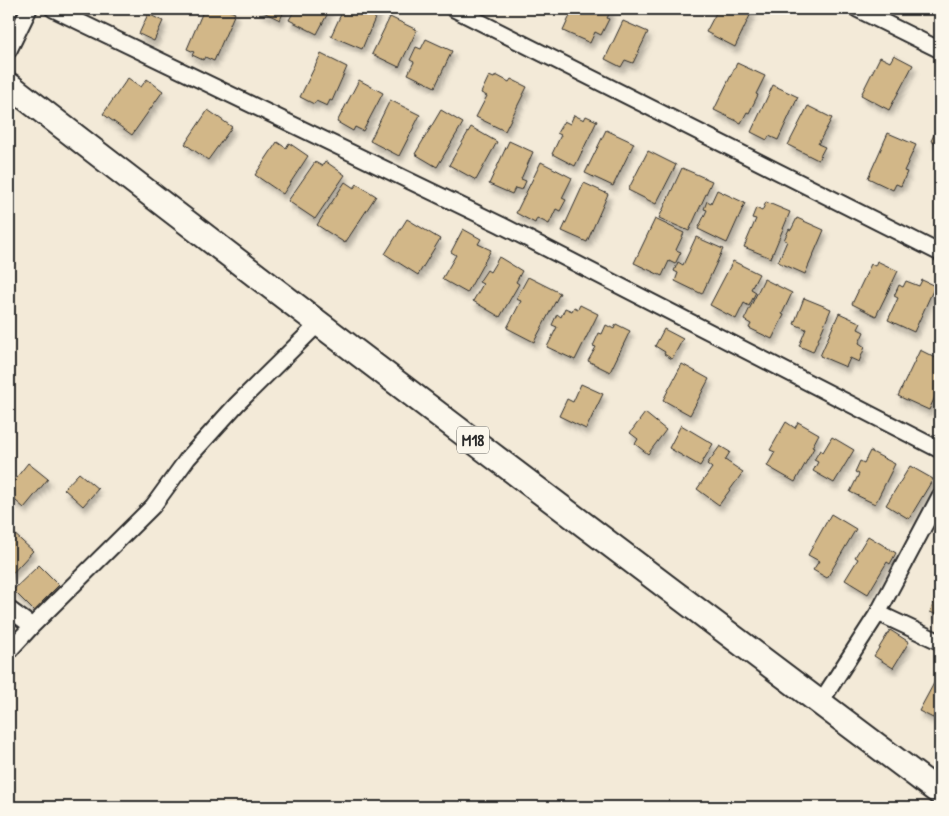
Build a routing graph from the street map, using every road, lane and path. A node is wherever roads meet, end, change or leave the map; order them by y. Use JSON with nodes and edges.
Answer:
{"nodes":[{"id":1,"x":29,"y":9,"type":"edge"},
{"id":2,"x":52,"y":9,"type":"edge"},
{"id":3,"x":454,"y":9,"type":"edge"},
{"id":4,"x":857,"y":9,"type":"edge"},
{"id":5,"x":9,"y":50,"type":"edge"},
{"id":6,"x":940,"y":50,"type":"edge"},
{"id":7,"x":9,"y":84,"type":"edge"},
{"id":8,"x":940,"y":252,"type":"edge"},
{"id":9,"x":319,"y":323,"type":"junction"},
{"id":10,"x":940,"y":450,"type":"edge"},
{"id":11,"x":940,"y":496,"type":"edge"},
{"id":12,"x":9,"y":608,"type":"edge"},
{"id":13,"x":878,"y":613,"type":"junction"},
{"id":14,"x":32,"y":626,"type":"junction"},
{"id":15,"x":940,"y":642,"type":"edge"},
{"id":16,"x":9,"y":651,"type":"edge"},
{"id":17,"x":820,"y":703,"type":"junction"},
{"id":18,"x":940,"y":793,"type":"edge"}],
"edges":[{"from":1,"to":5,"type":"street"},
{"from":2,"to":10,"type":"street"},
{"from":3,"to":8,"type":"street"},
{"from":4,"to":6,"type":"street"},
{"from":7,"to":9,"type":"main road","number":"M18"},
{"from":9,"to":14,"type":"street"},
{"from":9,"to":17,"type":"main road","number":"M18"},
{"from":11,"to":13,"type":"street"},
{"from":12,"to":14,"type":"street"},
{"from":13,"to":15,"type":"street"},
{"from":13,"to":17,"type":"street"},
{"from":14,"to":16,"type":"street"},
{"from":17,"to":18,"type":"main road","number":"M18"}]}
